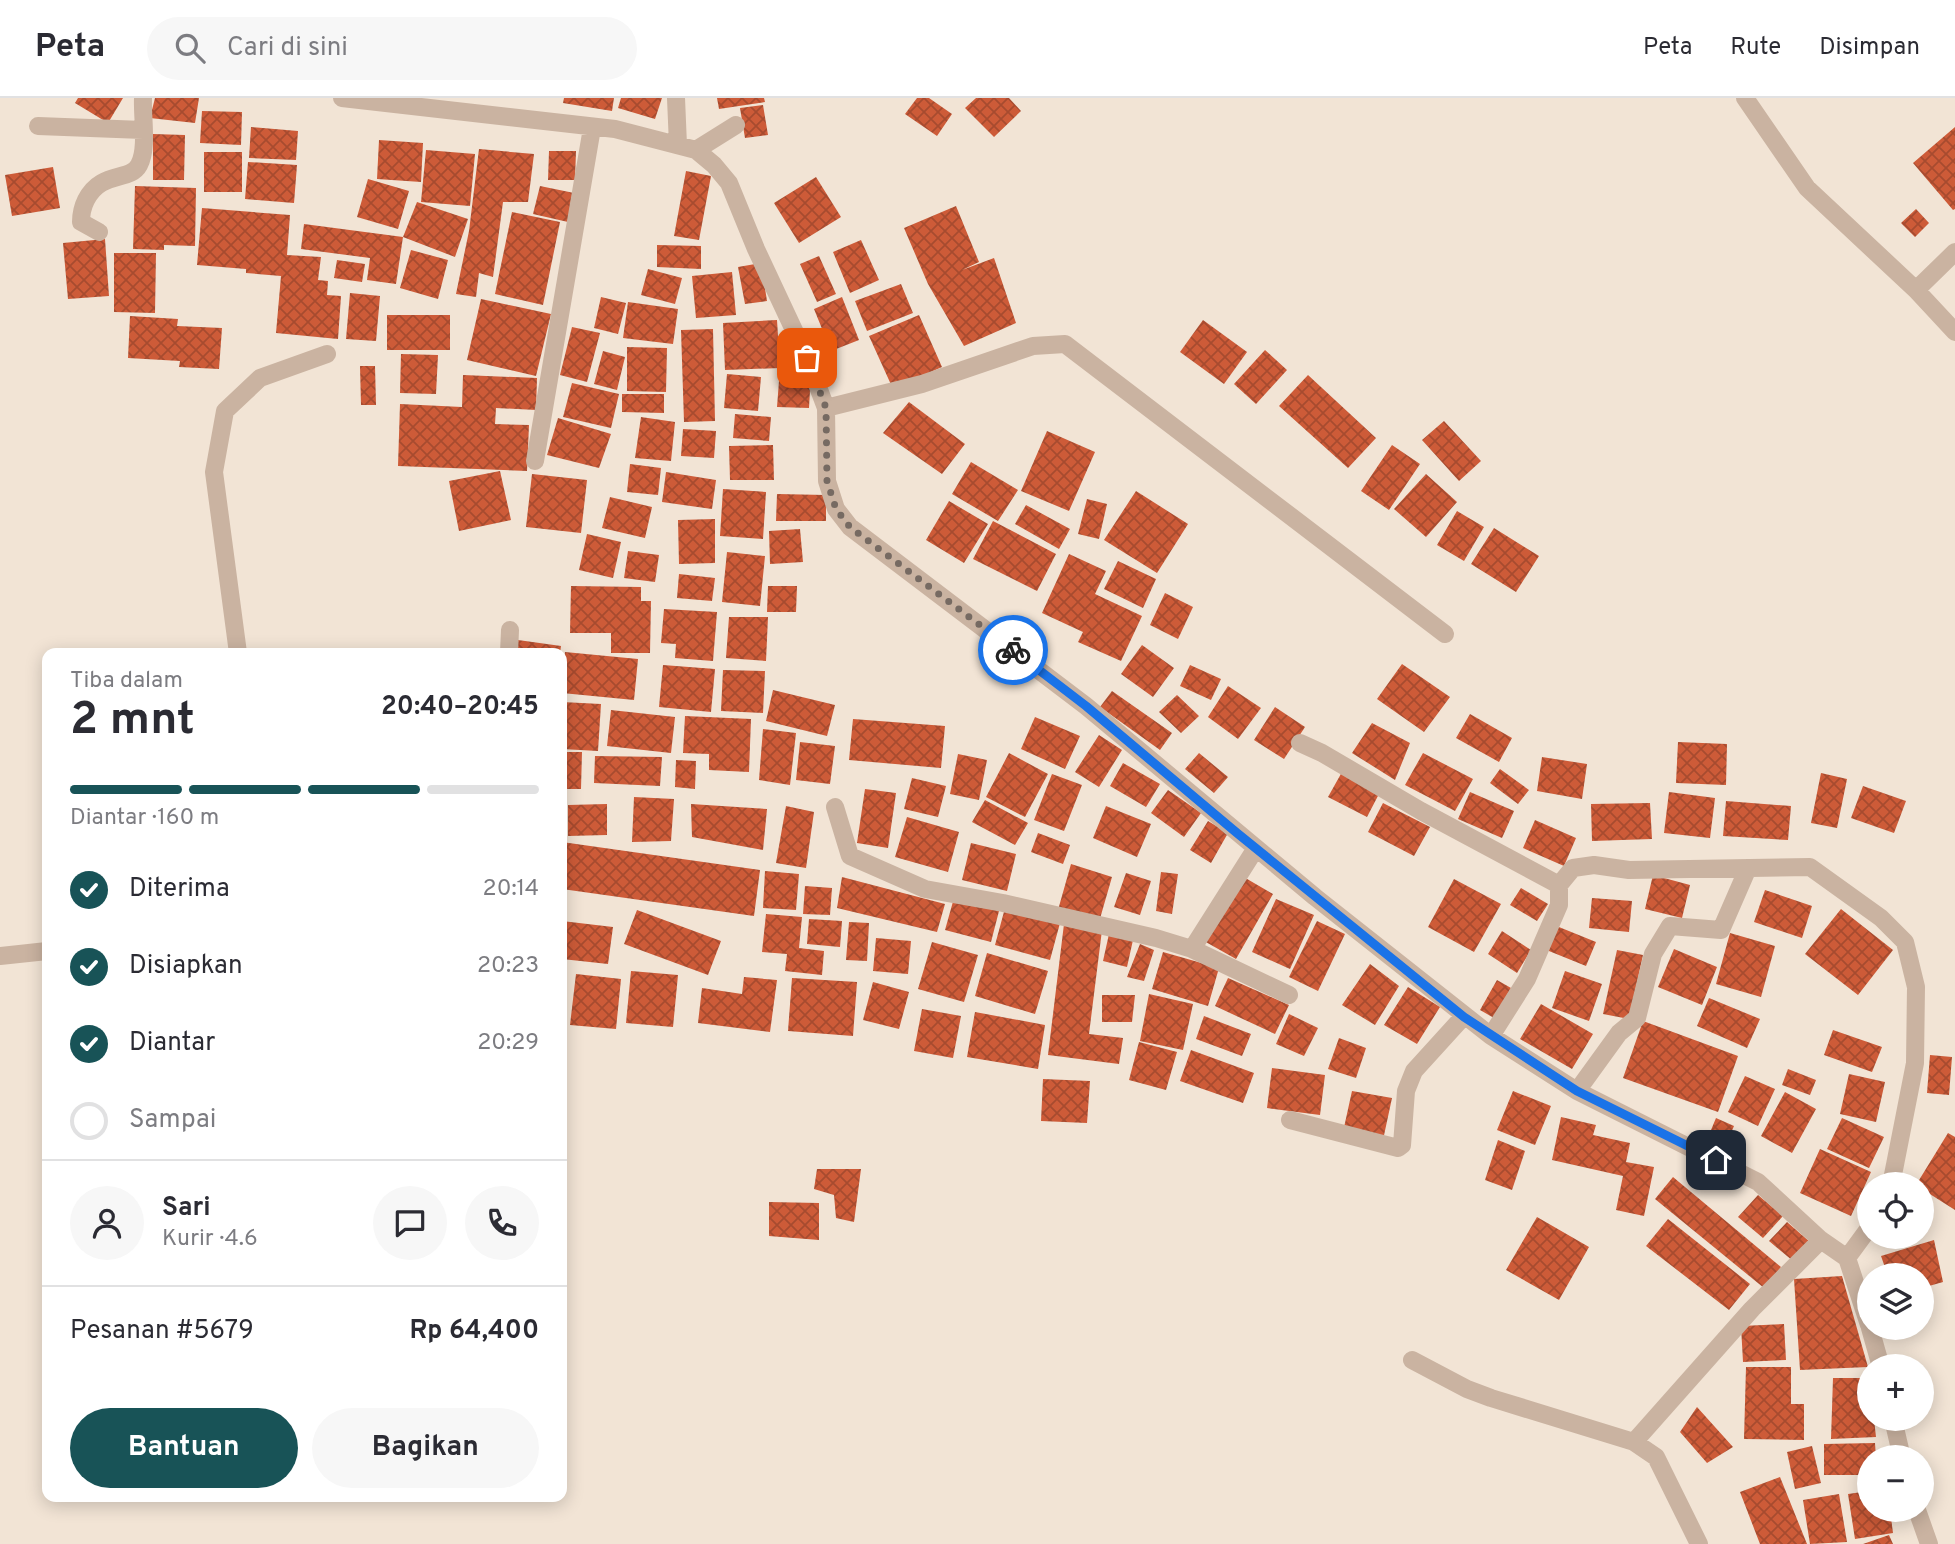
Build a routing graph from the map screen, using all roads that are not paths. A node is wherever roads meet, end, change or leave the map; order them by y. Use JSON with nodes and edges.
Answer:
{"nodes":[{"id":1,"x":143,"y":98,"type":"edge"},
{"id":2,"x":342,"y":98,"type":"edge"},
{"id":3,"x":676,"y":98,"type":"edge"},
{"id":4,"x":1745,"y":98,"type":"edge"},
{"id":5,"x":736,"y":125,"type":"dead end"},
{"id":6,"x":38,"y":126,"type":"dead end"},
{"id":7,"x":592,"y":128,"type":"junction"},
{"id":8,"x":143,"y":130,"type":"junction"},
{"id":9,"x":687,"y":147,"type":"junction"},
{"id":10,"x":99,"y":232,"type":"dead end"},
{"id":11,"x":1955,"y":252,"type":"edge"},
{"id":12,"x":1916,"y":290,"type":"junction"},
{"id":13,"x":1955,"y":332,"type":"edge"},
{"id":14,"x":327,"y":354,"type":"dead end"},
{"id":15,"x":826,"y":408,"type":"junction"},
{"id":16,"x":535,"y":461,"type":"dead end"},
{"id":17,"x":510,"y":631,"type":"dead end"},
{"id":18,"x":1445,"y":634,"type":"dead end"},
{"id":19,"x":237,"y":648,"type":"edge"},
{"id":20,"x":509,"y":648,"type":"edge"},
{"id":21,"x":1300,"y":743,"type":"dead end"},
{"id":22,"x":835,"y":807,"type":"dead end"},
{"id":23,"x":1256,"y":848,"type":"junction"},
{"id":24,"x":1748,"y":868,"type":"junction"},
{"id":25,"x":1559,"y":885,"type":"junction"},
{"id":26,"x":1192,"y":949,"type":"junction"},
{"id":27,"x":42,"y":952,"type":"edge"},
{"id":28,"x":0,"y":956,"type":"edge"},
{"id":29,"x":1289,"y":995,"type":"dead end"},
{"id":30,"x":1464,"y":1017,"type":"junction"},
{"id":31,"x":1491,"y":1037,"type":"junction"},
{"id":32,"x":1577,"y":1091,"type":"junction"},
{"id":33,"x":1290,"y":1120,"type":"dead end"},
{"id":34,"x":1894,"y":1172,"type":"edge"},
{"id":35,"x":1821,"y":1240,"type":"junction"},
{"id":36,"x":1857,"y":1244,"type":"edge"},
{"id":37,"x":1847,"y":1258,"type":"junction"},
{"id":38,"x":1857,"y":1288,"type":"edge"},
{"id":39,"x":1412,"y":1360,"type":"dead end"},
{"id":40,"x":1634,"y":1443,"type":"junction"},
{"id":41,"x":1921,"y":1522,"type":"edge"},
{"id":42,"x":1699,"y":1544,"type":"edge"},
{"id":43,"x":1929,"y":1544,"type":"edge"}],
"edges":[{"from":1,"to":8,"type":"street"},
{"from":2,"to":7,"type":"street"},
{"from":3,"to":9,"type":"street"},
{"from":4,"to":12,"type":"street"},
{"from":5,"to":9,"type":"street"},
{"from":6,"to":8,"type":"street"},
{"from":7,"to":9,"type":"street"},
{"from":7,"to":16,"type":"street"},
{"from":8,"to":10,"type":"street"},
{"from":9,"to":15,"type":"street"},
{"from":11,"to":12,"type":"street"},
{"from":12,"to":13,"type":"street"},
{"from":14,"to":19,"type":"street"},
{"from":15,"to":18,"type":"street"},
{"from":15,"to":23,"type":"street"},
{"from":17,"to":20,"type":"street"},
{"from":21,"to":25,"type":"street"},
{"from":22,"to":26,"type":"street"},
{"from":23,"to":26,"type":"street"},
{"from":23,"to":30,"type":"street"},
{"from":24,"to":25,"type":"street"},
{"from":24,"to":32,"type":"street"},
{"from":24,"to":34,"type":"street"},
{"from":25,"to":31,"type":"street"},
{"from":26,"to":29,"type":"street"},
{"from":27,"to":28,"type":"street"},
{"from":30,"to":31,"type":"street"},
{"from":30,"to":33,"type":"street"},
{"from":31,"to":32,"type":"street"},
{"from":32,"to":35,"type":"street"},
{"from":35,"to":37,"type":"street"},
{"from":35,"to":40,"type":"street"},
{"from":36,"to":37,"type":"street"},
{"from":37,"to":38,"type":"street"},
{"from":39,"to":40,"type":"street"},
{"from":40,"to":42,"type":"street"},
{"from":41,"to":43,"type":"street"}]}
